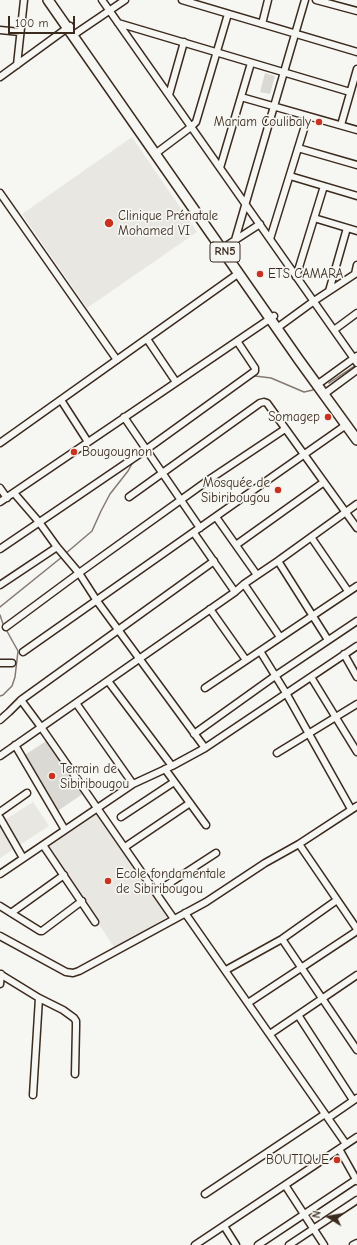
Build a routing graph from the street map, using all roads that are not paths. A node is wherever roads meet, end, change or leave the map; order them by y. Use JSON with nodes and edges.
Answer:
{"nodes":[{"id":1,"x":24,"y":0,"type":"edge"},
{"id":2,"x":48,"y":0,"type":"edge"},
{"id":3,"x":53,"y":0,"type":"edge"},
{"id":4,"x":102,"y":0,"type":"edge"},
{"id":5,"x":125,"y":0,"type":"edge"},
{"id":6,"x":182,"y":0,"type":"edge"},
{"id":7,"x":268,"y":0,"type":"edge"},
{"id":8,"x":305,"y":0,"type":"edge"},
{"id":9,"x":320,"y":1,"type":"edge"},
{"id":10,"x":341,"y":3,"type":"edge"},
{"id":11,"x":109,"y":10,"type":"junction"},
{"id":12,"x":357,"y":11,"type":"edge"},
{"id":13,"x":228,"y":14,"type":"junction"},
{"id":14,"x":118,"y":23,"type":"junction"},
{"id":15,"x":262,"y":24,"type":"junction"},
{"id":16,"x":0,"y":30,"type":"edge"},
{"id":17,"x":71,"y":31,"type":"junction"},
{"id":18,"x":20,"y":32,"type":"junction"},
{"id":19,"x":295,"y":34,"type":"junction"},
{"id":20,"x":184,"y":42,"type":"junction"},
{"id":21,"x":217,"y":52,"type":"junction"},
{"id":22,"x":357,"y":52,"type":"edge"},
{"id":23,"x":251,"y":63,"type":"junction"},
{"id":24,"x":17,"y":65,"type":"junction"},
{"id":25,"x":357,"y":69,"type":"edge"},
{"id":26,"x":284,"y":72,"type":"junction"},
{"id":27,"x":0,"y":77,"type":"edge"},
{"id":28,"x":350,"y":92,"type":"junction"},
{"id":29,"x":169,"y":95,"type":"junction"},
{"id":30,"x":241,"y":97,"type":"junction"},
{"id":31,"x":274,"y":106,"type":"junction"},
{"id":32,"x":308,"y":116,"type":"junction"},
{"id":33,"x":341,"y":125,"type":"junction"},
{"id":34,"x":191,"y":127,"type":"junction"},
{"id":35,"x":357,"y":130,"type":"edge"},
{"id":36,"x":298,"y":148,"type":"junction"},
{"id":37,"x":157,"y":152,"type":"junction"},
{"id":38,"x":357,"y":165,"type":"edge"},
{"id":39,"x":220,"y":168,"type":"junction"},
{"id":40,"x":290,"y":176,"type":"junction"},
{"id":41,"x":324,"y":186,"type":"junction"},
{"id":42,"x":0,"y":193,"type":"edge"},
{"id":43,"x":357,"y":196,"type":"edge"},
{"id":44,"x":246,"y":205,"type":"junction"},
{"id":45,"x":314,"y":218,"type":"junction"},
{"id":46,"x":260,"y":224,"type":"junction"},
{"id":47,"x":347,"y":228,"type":"junction"},
{"id":48,"x":357,"y":231,"type":"edge"},
{"id":49,"x":270,"y":239,"type":"junction"},
{"id":50,"x":236,"y":240,"type":"junction"},
{"id":51,"x":226,"y":246,"type":"junction"},
{"id":52,"x":357,"y":265,"type":"edge"},
{"id":53,"x":239,"y":274,"type":"junction"},
{"id":54,"x":296,"y":277,"type":"junction"},
{"id":55,"x":329,"y":291,"type":"junction"},
{"id":56,"x":314,"y":301,"type":"junction"},
{"id":57,"x":357,"y":313,"type":"edge"},
{"id":58,"x":273,"y":317,"type":"junction"},
{"id":59,"x":279,"y":327,"type":"junction"},
{"id":60,"x":334,"y":330,"type":"junction"},
{"id":61,"x":147,"y":339,"type":"junction"},
{"id":62,"x":237,"y":340,"type":"junction"},
{"id":63,"x":356,"y":359,"type":"edge"},
{"id":64,"x":116,"y":360,"type":"junction"},
{"id":65,"x":357,"y":370,"type":"edge"},
{"id":66,"x":176,"y":382,"type":"junction"},
{"id":67,"x":321,"y":382,"type":"junction"},
{"id":68,"x":328,"y":392,"type":"junction"},
{"id":69,"x":61,"y":400,"type":"junction"},
{"id":70,"x":124,"y":417,"type":"junction"},
{"id":71,"x":346,"y":426,"type":"junction"},
{"id":72,"x":285,"y":429,"type":"junction"},
{"id":73,"x":357,"y":432,"type":"edge"},
{"id":74,"x":357,"y":440,"type":"edge"},
{"id":75,"x":0,"y":442,"type":"edge"},
{"id":76,"x":88,"y":442,"type":"junction"},
{"id":77,"x":147,"y":449,"type":"junction"},
{"id":78,"x":305,"y":455,"type":"junction"},
{"id":79,"x":164,"y":474,"type":"junction"},
{"id":80,"x":324,"y":482,"type":"junction"},
{"id":81,"x":0,"y":488,"type":"edge"},
{"id":82,"x":14,"y":493,"type":"junction"},
{"id":83,"x":129,"y":497,"type":"dead end"},
{"id":84,"x":7,"y":498,"type":"junction"},
{"id":85,"x":181,"y":500,"type":"junction"},
{"id":86,"x":0,"y":502,"type":"edge"},
{"id":87,"x":357,"y":504,"type":"edge"},
{"id":88,"x":345,"y":512,"type":"junction"},
{"id":89,"x":216,"y":517,"type":"junction"},
{"id":90,"x":39,"y":522,"type":"junction"},
{"id":91,"x":200,"y":528,"type":"junction"},
{"id":92,"x":357,"y":528,"type":"edge"},
{"id":93,"x":194,"y":533,"type":"junction"},
{"id":94,"x":311,"y":537,"type":"junction"},
{"id":95,"x":236,"y":545,"type":"junction"},
{"id":96,"x":57,"y":547,"type":"junction"},
{"id":97,"x":0,"y":549,"type":"edge"},
{"id":98,"x":214,"y":561,"type":"junction"},
{"id":99,"x":278,"y":562,"type":"junction"},
{"id":100,"x":79,"y":573,"type":"junction"},
{"id":101,"x":258,"y":575,"type":"junction"},
{"id":102,"x":244,"y":584,"type":"junction"},
{"id":103,"x":0,"y":586,"type":"edge"},
{"id":104,"x":357,"y":586,"type":"edge"},
{"id":105,"x":348,"y":591,"type":"junction"},
{"id":106,"x":235,"y":592,"type":"junction"},
{"id":107,"x":97,"y":601,"type":"junction"},
{"id":108,"x":210,"y":609,"type":"junction"},
{"id":109,"x":312,"y":616,"type":"junction"},
{"id":110,"x":357,"y":621,"type":"edge"},
{"id":111,"x":6,"y":627,"type":"dead end"},
{"id":112,"x":118,"y":630,"type":"junction"},
{"id":113,"x":280,"y":637,"type":"junction"},
{"id":114,"x":328,"y":640,"type":"junction"},
{"id":115,"x":357,"y":646,"type":"edge"},
{"id":116,"x":260,"y":651,"type":"junction"},
{"id":117,"x":23,"y":652,"type":"dead end"},
{"id":118,"x":344,"y":654,"type":"junction"},
{"id":119,"x":139,"y":659,"type":"junction"},
{"id":120,"x":246,"y":660,"type":"junction"},
{"id":121,"x":0,"y":663,"type":"edge"},
{"id":122,"x":12,"y":663,"type":"dead end"},
{"id":123,"x":275,"y":676,"type":"junction"},
{"id":124,"x":357,"y":677,"type":"edge"},
{"id":125,"x":311,"y":678,"type":"junction"},
{"id":126,"x":108,"y":680,"type":"junction"},
{"id":127,"x":205,"y":688,"type":"dead end"},
{"id":128,"x":286,"y":693,"type":"junction"},
{"id":129,"x":21,"y":700,"type":"junction"},
{"id":130,"x":76,"y":703,"type":"junction"},
{"id":131,"x":357,"y":704,"type":"edge"},
{"id":132,"x":335,"y":717,"type":"junction"},
{"id":133,"x":0,"y":720,"type":"edge"},
{"id":134,"x":42,"y":726,"type":"junction"},
{"id":135,"x":309,"y":733,"type":"junction"},
{"id":136,"x":194,"y":734,"type":"junction"},
{"id":137,"x":15,"y":745,"type":"junction"},
{"id":138,"x":204,"y":748,"type":"junction"},
{"id":139,"x":277,"y":752,"type":"dead end"},
{"id":140,"x":357,"y":752,"type":"edge"},
{"id":141,"x":0,"y":756,"type":"edge"},
{"id":142,"x":172,"y":766,"type":"junction"},
{"id":143,"x":165,"y":769,"type":"junction"},
{"id":144,"x":174,"y":782,"type":"junction"},
{"id":145,"x":133,"y":784,"type":"junction"},
{"id":146,"x":27,"y":793,"type":"dead end"},
{"id":147,"x":190,"y":803,"type":"junction"},
{"id":148,"x":354,"y":807,"type":"edge"},
{"id":149,"x":98,"y":808,"type":"junction"},
{"id":150,"x":0,"y":812,"type":"edge"},
{"id":151,"x":0,"y":818,"type":"edge"},
{"id":152,"x":121,"y":818,"type":"dead end"},
{"id":153,"x":206,"y":826,"type":"dead end"},
{"id":154,"x":65,"y":830,"type":"junction"},
{"id":155,"x":299,"y":844,"type":"junction"},
{"id":156,"x":43,"y":845,"type":"junction"},
{"id":157,"x":125,"y":848,"type":"junction"},
{"id":158,"x":216,"y":853,"type":"dead end"},
{"id":159,"x":23,"y":858,"type":"junction"},
{"id":160,"x":0,"y":874,"type":"edge"},
{"id":161,"x":64,"y":875,"type":"junction"},
{"id":162,"x":156,"y":892,"type":"junction"},
{"id":163,"x":337,"y":900,"type":"junction"},
{"id":164,"x":82,"y":901,"type":"junction"},
{"id":165,"x":0,"y":906,"type":"edge"},
{"id":166,"x":185,"y":912,"type":"junction"},
{"id":167,"x":11,"y":913,"type":"junction"},
{"id":168,"x":174,"y":919,"type":"junction"},
{"id":169,"x":95,"y":922,"type":"dead end"},
{"id":170,"x":357,"y":930,"type":"edge"},
{"id":171,"x":0,"y":936,"type":"edge"},
{"id":172,"x":282,"y":939,"type":"junction"},
{"id":173,"x":302,"y":968,"type":"junction"},
{"id":174,"x":226,"y":970,"type":"junction"},
{"id":175,"x":0,"y":974,"type":"edge"},
{"id":176,"x":357,"y":975,"type":"edge"},
{"id":177,"x":0,"y":984,"type":"edge"},
{"id":178,"x":40,"y":998,"type":"junction"},
{"id":179,"x":322,"y":998,"type":"junction"},
{"id":180,"x":248,"y":1003,"type":"junction"},
{"id":181,"x":298,"y":1015,"type":"junction"},
{"id":182,"x":270,"y":1034,"type":"junction"},
{"id":183,"x":357,"y":1050,"type":"edge"},
{"id":184,"x":74,"y":1074,"type":"dead end"},
{"id":185,"x":33,"y":1095,"type":"dead end"},
{"id":186,"x":355,"y":1099,"type":"edge"},
{"id":187,"x":327,"y":1116,"type":"junction"},
{"id":188,"x":357,"y":1137,"type":"edge"},
{"id":189,"x":346,"y":1144,"type":"junction"},
{"id":190,"x":339,"y":1149,"type":"junction"},
{"id":191,"x":357,"y":1180,"type":"edge"},
{"id":192,"x":285,"y":1185,"type":"junction"},
{"id":193,"x":205,"y":1194,"type":"dead end"},
{"id":194,"x":357,"y":1200,"type":"edge"},
{"id":195,"x":304,"y":1214,"type":"junction"},
{"id":196,"x":224,"y":1226,"type":"junction"},
{"id":197,"x":314,"y":1229,"type":"junction"},
{"id":198,"x":357,"y":1243,"type":"edge"},
{"id":199,"x":195,"y":1245,"type":"edge"},
{"id":200,"x":236,"y":1245,"type":"edge"},
{"id":201,"x":258,"y":1245,"type":"edge"},
{"id":202,"x":289,"y":1245,"type":"edge"},
{"id":203,"x":324,"y":1245,"type":"edge"},
{"id":204,"x":353,"y":1245,"type":"edge"}],
"edges":[{"from":1,"to":18,"type":"street"},
{"from":2,"to":17,"type":"highway","number":"RN5"},
{"from":3,"to":17,"type":"highway","number":"RN5"},
{"from":4,"to":11,"type":"street"},
{"from":5,"to":11,"type":"street"},
{"from":6,"to":13,"type":"street"},
{"from":7,"to":15,"type":"street"},
{"from":8,"to":19,"type":"street"},
{"from":9,"to":10,"type":"street"},
{"from":10,"to":12,"type":"street"},
{"from":11,"to":14,"type":"street"},
{"from":11,"to":17,"type":"street"},
{"from":13,"to":15,"type":"street"},
{"from":13,"to":21,"type":"street"},
{"from":14,"to":20,"type":"street"},
{"from":14,"to":29,"type":"street"},
{"from":15,"to":19,"type":"street"},
{"from":16,"to":18,"type":"street"},
{"from":17,"to":24,"type":"street"},
{"from":17,"to":37,"type":"highway","number":"RN5"},
{"from":18,"to":24,"type":"street"},
{"from":19,"to":22,"type":"street"},
{"from":19,"to":26,"type":"street"},
{"from":20,"to":21,"type":"street"},
{"from":20,"to":29,"type":"street"},
{"from":21,"to":23,"type":"street"},
{"from":21,"to":34,"type":"street"},
{"from":23,"to":26,"type":"street"},
{"from":23,"to":30,"type":"street"},
{"from":24,"to":27,"type":"street"},
{"from":25,"to":28,"type":"street"},
{"from":26,"to":28,"type":"street"},
{"from":26,"to":31,"type":"street"},
{"from":28,"to":33,"type":"street"},
{"from":29,"to":34,"type":"street"},
{"from":30,"to":31,"type":"street"},
{"from":30,"to":39,"type":"street"},
{"from":31,"to":32,"type":"street"},
{"from":31,"to":44,"type":"street"},
{"from":32,"to":33,"type":"street"},
{"from":32,"to":36,"type":"street"},
{"from":33,"to":35,"type":"street"},
{"from":34,"to":37,"type":"street"},
{"from":34,"to":39,"type":"street"},
{"from":36,"to":38,"type":"street"},
{"from":36,"to":40,"type":"street"},
{"from":37,"to":51,"type":"highway","number":"RN5"},
{"from":37,"to":53,"type":"highway","number":"RN5"},
{"from":39,"to":44,"type":"street"},
{"from":40,"to":41,"type":"street"},
{"from":40,"to":49,"type":"street"},
{"from":41,"to":43,"type":"street"},
{"from":41,"to":45,"type":"street"},
{"from":42,"to":64,"type":"street"},
{"from":44,"to":46,"type":"street"},
{"from":44,"to":50,"type":"street"},
{"from":45,"to":47,"type":"street"},
{"from":45,"to":54,"type":"street"},
{"from":46,"to":49,"type":"street"},
{"from":46,"to":50,"type":"street"},
{"from":47,"to":48,"type":"street"},
{"from":47,"to":55,"type":"street"},
{"from":49,"to":54,"type":"street"},
{"from":50,"to":51,"type":"street"},
{"from":51,"to":58,"type":"highway","number":"RN5"},
{"from":52,"to":55,"type":"street"},
{"from":53,"to":58,"type":"highway","number":"RN5"},
{"from":53,"to":61,"type":"street"},
{"from":54,"to":56,"type":"street"},
{"from":55,"to":56,"type":"street"},
{"from":56,"to":59,"type":"street"},
{"from":56,"to":60,"type":"street"},
{"from":57,"to":60,"type":"street"},
{"from":58,"to":59,"type":"highway","number":"RN5"},
{"from":58,"to":62,"type":"street"},
{"from":59,"to":67,"type":"highway","number":"RN5"},
{"from":59,"to":71,"type":"highway","number":"RN5"},
{"from":60,"to":63,"type":"street"},
{"from":61,"to":64,"type":"street"},
{"from":61,"to":66,"type":"street"},
{"from":62,"to":66,"type":"street"},
{"from":62,"to":77,"type":"street"},
{"from":63,"to":67,"type":"street"},
{"from":64,"to":69,"type":"street"},
{"from":65,"to":68,"type":"street"},
{"from":66,"to":70,"type":"street"},
{"from":67,"to":68,"type":"highway","number":"RN5"},
{"from":68,"to":73,"type":"highway","number":"RN5"},
{"from":69,"to":75,"type":"street"},
{"from":69,"to":76,"type":"street"},
{"from":70,"to":76,"type":"street"},
{"from":70,"to":77,"type":"street"},
{"from":71,"to":74,"type":"highway","number":"RN5"},
{"from":71,"to":78,"type":"street"},
{"from":72,"to":78,"type":"street"},
{"from":72,"to":79,"type":"street"},
{"from":72,"to":85,"type":"street"},
{"from":76,"to":82,"type":"street"},
{"from":77,"to":79,"type":"street"},
{"from":77,"to":90,"type":"street"},
{"from":78,"to":80,"type":"street"},
{"from":78,"to":89,"type":"street"},
{"from":79,"to":83,"type":"street"},
{"from":79,"to":85,"type":"street"},
{"from":80,"to":88,"type":"street"},
{"from":80,"to":95,"type":"street"},
{"from":81,"to":84,"type":"street"},
{"from":82,"to":84,"type":"street"},
{"from":82,"to":90,"type":"street"},
{"from":84,"to":86,"type":"street"},
{"from":85,"to":91,"type":"street"},
{"from":85,"to":100,"type":"street"},
{"from":87,"to":88,"type":"street"},
{"from":88,"to":92,"type":"street"},
{"from":88,"to":94,"type":"street"},
{"from":89,"to":91,"type":"street"},
{"from":89,"to":95,"type":"street"},
{"from":90,"to":96,"type":"street"},
{"from":90,"to":97,"type":"street"},
{"from":91,"to":93,"type":"street"},
{"from":93,"to":98,"type":"street"},
{"from":93,"to":107,"type":"street"},
{"from":94,"to":99,"type":"street"},
{"from":94,"to":105,"type":"street"},
{"from":95,"to":101,"type":"street"},
{"from":96,"to":100,"type":"street"},
{"from":96,"to":103,"type":"street"},
{"from":98,"to":106,"type":"street"},
{"from":98,"to":112,"type":"street"},
{"from":99,"to":101,"type":"street"},
{"from":99,"to":109,"type":"street"},
{"from":100,"to":107,"type":"street"},
{"from":100,"to":111,"type":"street"},
{"from":101,"to":102,"type":"street"},
{"from":102,"to":106,"type":"street"},
{"from":102,"to":113,"type":"street"},
{"from":104,"to":105,"type":"street"},
{"from":105,"to":109,"type":"street"},
{"from":106,"to":108,"type":"street"},
{"from":107,"to":112,"type":"street"},
{"from":107,"to":117,"type":"street"},
{"from":108,"to":119,"type":"street"},
{"from":108,"to":120,"type":"street"},
{"from":109,"to":113,"type":"street"},
{"from":109,"to":114,"type":"street"},
{"from":110,"to":114,"type":"street"},
{"from":112,"to":119,"type":"street"},
{"from":112,"to":129,"type":"street"},
{"from":113,"to":116,"type":"street"},
{"from":114,"to":123,"type":"street"},
{"from":115,"to":118,"type":"street"},
{"from":116,"to":120,"type":"street"},
{"from":116,"to":123,"type":"street"},
{"from":118,"to":124,"type":"street"},
{"from":118,"to":125,"type":"street"},
{"from":119,"to":126,"type":"street"},
{"from":119,"to":136,"type":"street"},
{"from":120,"to":127,"type":"street"},
{"from":121,"to":122,"type":"street"},
{"from":123,"to":128,"type":"street"},
{"from":123,"to":136,"type":"street"},
{"from":125,"to":128,"type":"street"},
{"from":125,"to":132,"type":"street"},
{"from":126,"to":130,"type":"street"},
{"from":126,"to":142,"type":"street"},
{"from":128,"to":135,"type":"street"},
{"from":128,"to":138,"type":"street"},
{"from":129,"to":133,"type":"street"},
{"from":129,"to":134,"type":"street"},
{"from":130,"to":134,"type":"street"},
{"from":130,"to":145,"type":"street"},
{"from":131,"to":132,"type":"street"},
{"from":132,"to":135,"type":"street"},
{"from":132,"to":140,"type":"street"},
{"from":134,"to":137,"type":"street"},
{"from":134,"to":149,"type":"street"},
{"from":135,"to":139,"type":"street"},
{"from":135,"to":148,"type":"street"},
{"from":136,"to":138,"type":"street"},
{"from":137,"to":141,"type":"street"},
{"from":137,"to":154,"type":"street"},
{"from":138,"to":142,"type":"street"},
{"from":142,"to":143,"type":"street"},
{"from":143,"to":144,"type":"street"},
{"from":143,"to":145,"type":"street"},
{"from":144,"to":147,"type":"street"},
{"from":144,"to":152,"type":"street"},
{"from":145,"to":149,"type":"street"},
{"from":146,"to":150,"type":"street"},
{"from":147,"to":153,"type":"street"},
{"from":147,"to":157,"type":"street"},
{"from":148,"to":155,"type":"street"},
{"from":149,"to":154,"type":"street"},
{"from":149,"to":157,"type":"street"},
{"from":151,"to":159,"type":"street"},
{"from":154,"to":156,"type":"street"},
{"from":155,"to":163,"type":"street"},
{"from":155,"to":166,"type":"street"},
{"from":156,"to":159,"type":"street"},
{"from":156,"to":161,"type":"street"},
{"from":157,"to":162,"type":"street"},
{"from":158,"to":162,"type":"street"},
{"from":159,"to":160,"type":"street"},
{"from":161,"to":164,"type":"street"},
{"from":161,"to":167,"type":"street"},
{"from":162,"to":168,"type":"street"},
{"from":163,"to":170,"type":"street"},
{"from":163,"to":172,"type":"street"},
{"from":164,"to":167,"type":"street"},
{"from":164,"to":169,"type":"street"},
{"from":165,"to":167,"type":"street"},
{"from":166,"to":168,"type":"street"},
{"from":166,"to":174,"type":"street"},
{"from":168,"to":171,"type":"street"},
{"from":170,"to":173,"type":"street"},
{"from":172,"to":173,"type":"street"},
{"from":172,"to":174,"type":"street"},
{"from":173,"to":179,"type":"street"},
{"from":173,"to":180,"type":"street"},
{"from":174,"to":180,"type":"street"},
{"from":175,"to":177,"type":"street"},
{"from":175,"to":178,"type":"street"},
{"from":176,"to":179,"type":"street"},
{"from":178,"to":184,"type":"street"},
{"from":178,"to":185,"type":"street"},
{"from":179,"to":181,"type":"street"},
{"from":179,"to":183,"type":"street"},
{"from":180,"to":182,"type":"street"},
{"from":181,"to":182,"type":"street"},
{"from":181,"to":186,"type":"street"},
{"from":182,"to":187,"type":"street"},
{"from":186,"to":187,"type":"street"},
{"from":187,"to":189,"type":"street"},
{"from":187,"to":193,"type":"street"},
{"from":188,"to":189,"type":"street"},
{"from":189,"to":190,"type":"street"},
{"from":190,"to":191,"type":"street"},
{"from":190,"to":192,"type":"street"},
{"from":191,"to":195,"type":"street"},
{"from":192,"to":195,"type":"street"},
{"from":192,"to":196,"type":"street"},
{"from":194,"to":197,"type":"street"},
{"from":195,"to":197,"type":"street"},
{"from":195,"to":201,"type":"street"},
{"from":196,"to":199,"type":"street"},
{"from":196,"to":200,"type":"street"},
{"from":197,"to":202,"type":"street"},
{"from":197,"to":203,"type":"street"},
{"from":198,"to":204,"type":"street"}]}
